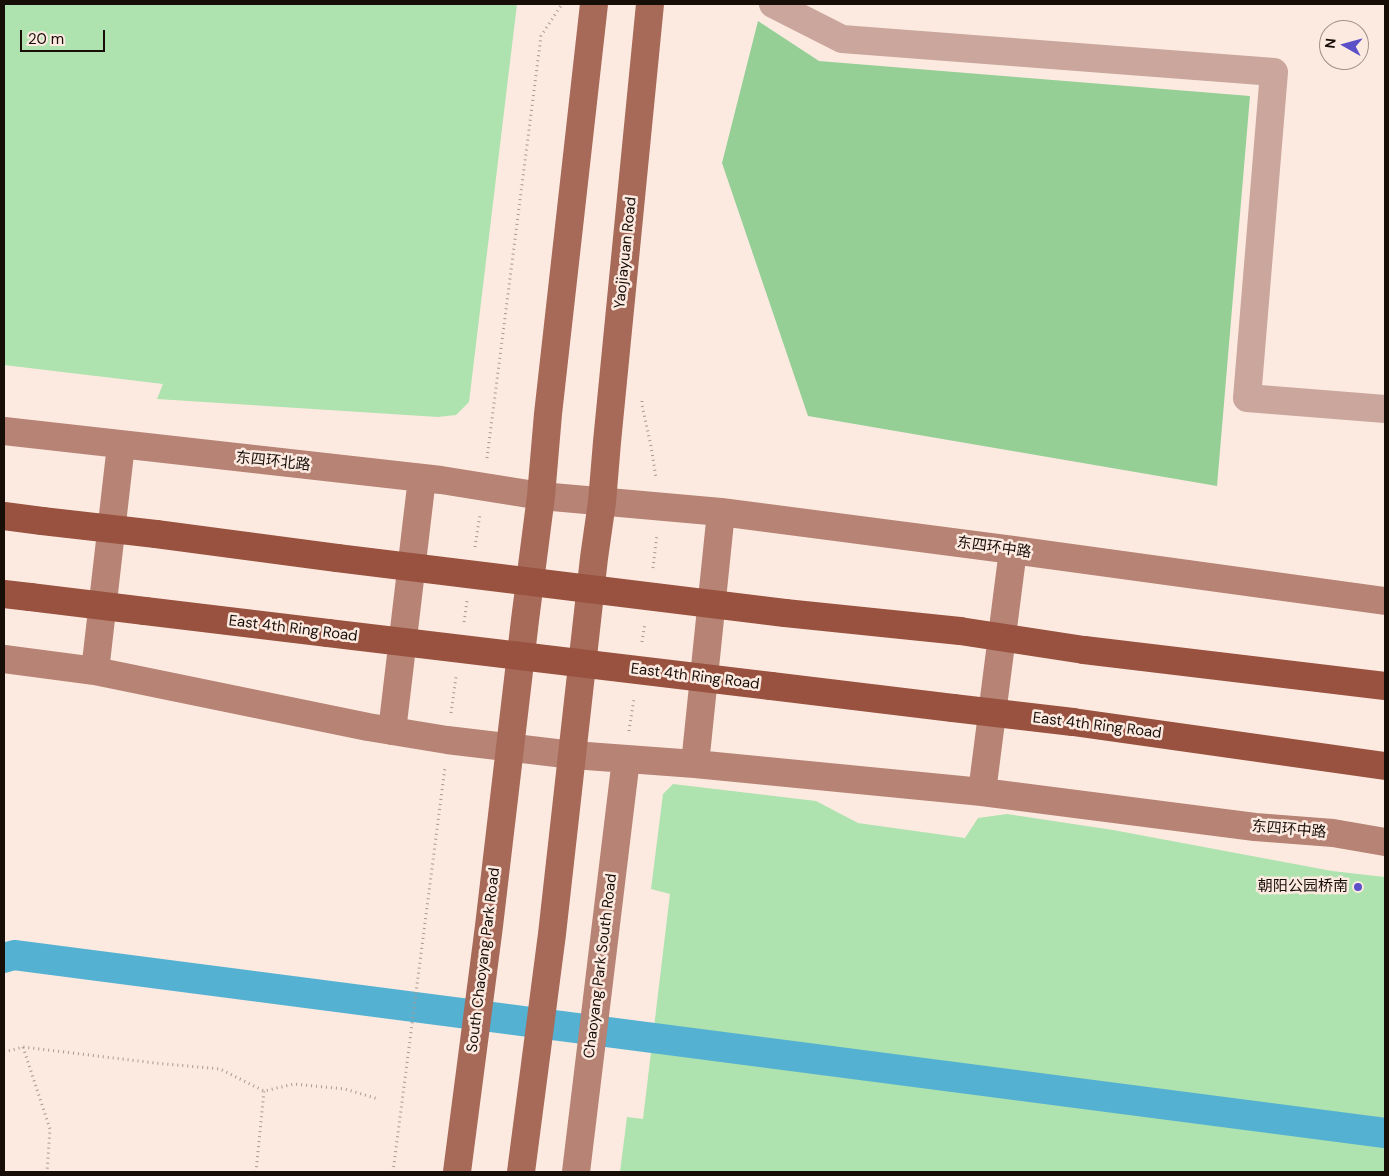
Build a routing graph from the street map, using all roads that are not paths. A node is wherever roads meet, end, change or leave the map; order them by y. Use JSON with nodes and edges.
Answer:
{"nodes":[{"id":1,"x":594,"y":4,"type":"edge"},
{"id":2,"x":650,"y":4,"type":"edge"},
{"id":3,"x":773,"y":4,"type":"edge"},
{"id":4,"x":1385,"y":409,"type":"edge"},
{"id":5,"x":4,"y":431,"type":"edge"},
{"id":6,"x":121,"y":445,"type":"junction"},
{"id":7,"x":422,"y":478,"type":"junction"},
{"id":8,"x":541,"y":496,"type":"junction"},
{"id":9,"x":602,"y":502,"type":"junction"},
{"id":10,"x":721,"y":512,"type":"junction"},
{"id":11,"x":4,"y":516,"type":"edge"},
{"id":12,"x":1013,"y":550,"type":"junction"},
{"id":13,"x":17,"y":596,"type":"edge"},
{"id":14,"x":1385,"y":601,"type":"edge"},
{"id":15,"x":4,"y":659,"type":"edge"},
{"id":16,"x":95,"y":671,"type":"junction"},
{"id":17,"x":1385,"y":686,"type":"edge"},
{"id":18,"x":392,"y":731,"type":"junction"},
{"id":19,"x":510,"y":747,"type":"junction"},
{"id":20,"x":573,"y":755,"type":"junction"},
{"id":21,"x":626,"y":759,"type":"junction"},
{"id":22,"x":695,"y":764,"type":"junction"},
{"id":23,"x":1385,"y":766,"type":"edge"},
{"id":24,"x":982,"y":792,"type":"junction"},
{"id":25,"x":1385,"y":842,"type":"edge"},
{"id":26,"x":457,"y":1172,"type":"edge"},
{"id":27,"x":521,"y":1172,"type":"edge"},
{"id":28,"x":576,"y":1172,"type":"edge"}],
"edges":[{"from":1,"to":8,"type":"main road"},
{"from":2,"to":9,"type":"main road","name":"Yaojiayuan Road"},
{"from":3,"to":4,"type":"street"},
{"from":5,"to":6,"type":"street","name":"东四环北路"},
{"from":6,"to":7,"type":"street","name":"东四环北路"},
{"from":6,"to":16,"type":"street"},
{"from":7,"to":8,"type":"street","name":"东四环北路"},
{"from":7,"to":18,"type":"street"},
{"from":8,"to":9,"type":"street","name":"东四环北路"},
{"from":8,"to":19,"type":"main road","name":"South Chaoyang Park Road"},
{"from":9,"to":10,"type":"street","name":"东四环中路"},
{"from":9,"to":20,"type":"main road","name":"Yaojiayuan Road"},
{"from":10,"to":12,"type":"street","name":"东四环中路"},
{"from":10,"to":22,"type":"street"},
{"from":11,"to":17,"type":"highway","bridge":true},
{"from":12,"to":14,"type":"street","name":"东四环中路"},
{"from":12,"to":24,"type":"street"},
{"from":13,"to":23,"type":"highway","name":"East 4th Ring Road","bridge":true},
{"from":15,"to":16,"type":"street"},
{"from":16,"to":18,"type":"street"},
{"from":18,"to":19,"type":"street"},
{"from":19,"to":20,"type":"street","name":"东四环中路"},
{"from":19,"to":26,"type":"main road","name":"South Chaoyang Park Road"},
{"from":20,"to":21,"type":"street","name":"东四环中路"},
{"from":20,"to":27,"type":"main road"},
{"from":21,"to":22,"type":"street","name":"东四环中路"},
{"from":21,"to":28,"type":"street","name":"Chaoyang Park South Road"},
{"from":22,"to":24,"type":"street","name":"东四环中路"},
{"from":24,"to":25,"type":"street","name":"东四环中路"}]}
